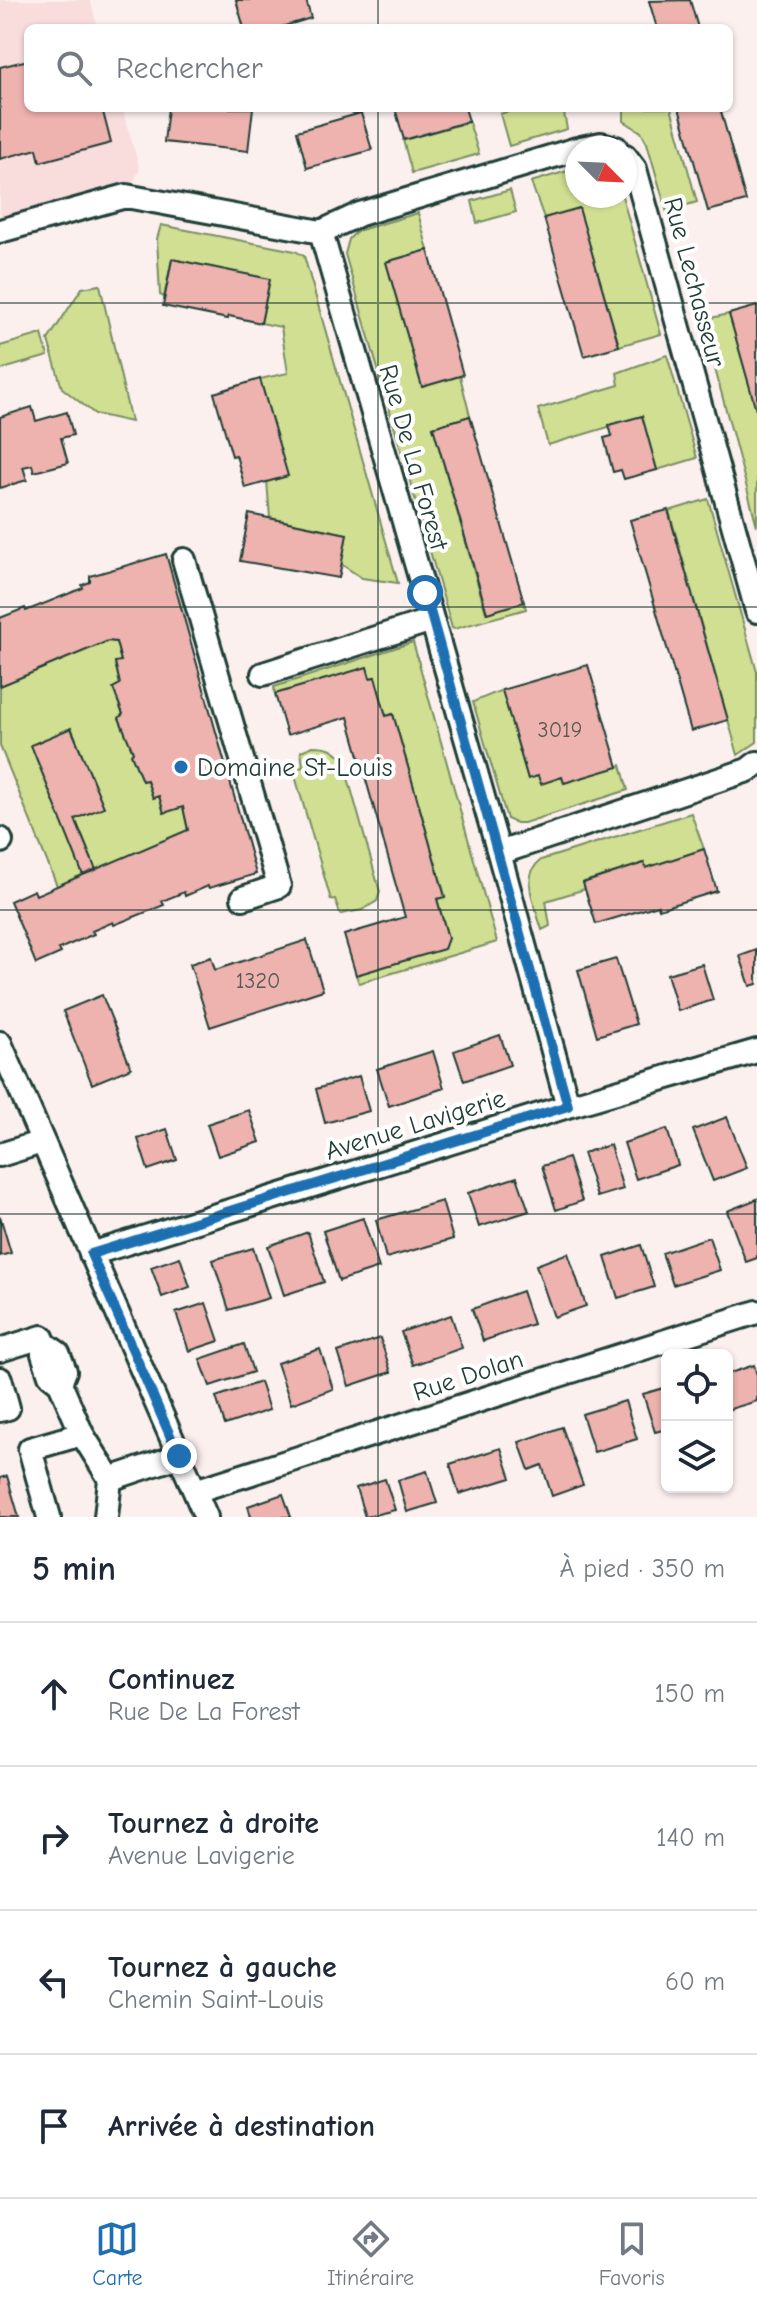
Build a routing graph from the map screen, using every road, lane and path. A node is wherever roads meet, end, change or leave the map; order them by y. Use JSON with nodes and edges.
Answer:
{"nodes":[{"id":1,"x":565,"y":152,"type":"edge"},
{"id":2,"x":637,"y":176,"type":"edge"},
{"id":3,"x":0,"y":231,"type":"edge"},
{"id":4,"x":321,"y":232,"type":"junction"},
{"id":5,"x":184,"y":560,"type":"dead end"},
{"id":6,"x":757,"y":611,"type":"edge"},
{"id":7,"x":432,"y":620,"type":"junction"},
{"id":8,"x":263,"y":674,"type":"dead end"},
{"id":9,"x":757,"y":763,"type":"edge"},
{"id":10,"x":499,"y":853,"type":"junction"},
{"id":11,"x":243,"y":898,"type":"dead end"},
{"id":12,"x":0,"y":1043,"type":"edge"},
{"id":13,"x":757,"y":1051,"type":"edge"},
{"id":14,"x":568,"y":1106,"type":"junction"},
{"id":15,"x":42,"y":1142,"type":"junction"},
{"id":16,"x":0,"y":1155,"type":"edge"},
{"id":17,"x":91,"y":1254,"type":"junction"},
{"id":18,"x":757,"y":1312,"type":"edge"},
{"id":19,"x":0,"y":1350,"type":"edge"},
{"id":20,"x":0,"y":1379,"type":"edge"},
{"id":21,"x":0,"y":1410,"type":"edge"},
{"id":22,"x":82,"y":1434,"type":"junction"},
{"id":23,"x":179,"y":1456,"type":"junction"},
{"id":24,"x":110,"y":1479,"type":"junction"},
{"id":25,"x":195,"y":1491,"type":"junction"},
{"id":26,"x":49,"y":1517,"type":"edge"},
{"id":27,"x":106,"y":1517,"type":"edge"},
{"id":28,"x":206,"y":1517,"type":"edge"}],
"edges":[{"from":1,"to":4,"type":"street"},
{"from":2,"to":6,"type":"street","name":"Rue Lechasseur"},
{"from":3,"to":4,"type":"street"},
{"from":4,"to":7,"type":"street","name":"Rue De La Forest"},
{"from":5,"to":11,"type":"street"},
{"from":7,"to":8,"type":"street"},
{"from":7,"to":10,"type":"street","name":"Rue De La Forest"},
{"from":9,"to":10,"type":"street"},
{"from":10,"to":14,"type":"street","name":"Rue De La Forest"},
{"from":12,"to":15,"type":"street"},
{"from":13,"to":14,"type":"street","name":"Avenue Lavigerie"},
{"from":14,"to":17,"type":"street","name":"Avenue Lavigerie"},
{"from":15,"to":16,"type":"street"},
{"from":15,"to":17,"type":"street"},
{"from":17,"to":23,"type":"street"},
{"from":18,"to":25,"type":"street","name":"Rue Dolan"},
{"from":19,"to":22,"type":"street"},
{"from":20,"to":21,"type":"street"},
{"from":22,"to":24,"type":"street"},
{"from":22,"to":26,"type":"street"},
{"from":23,"to":24,"type":"street"},
{"from":23,"to":25,"type":"street"},
{"from":24,"to":27,"type":"street"},
{"from":25,"to":28,"type":"street"}]}
